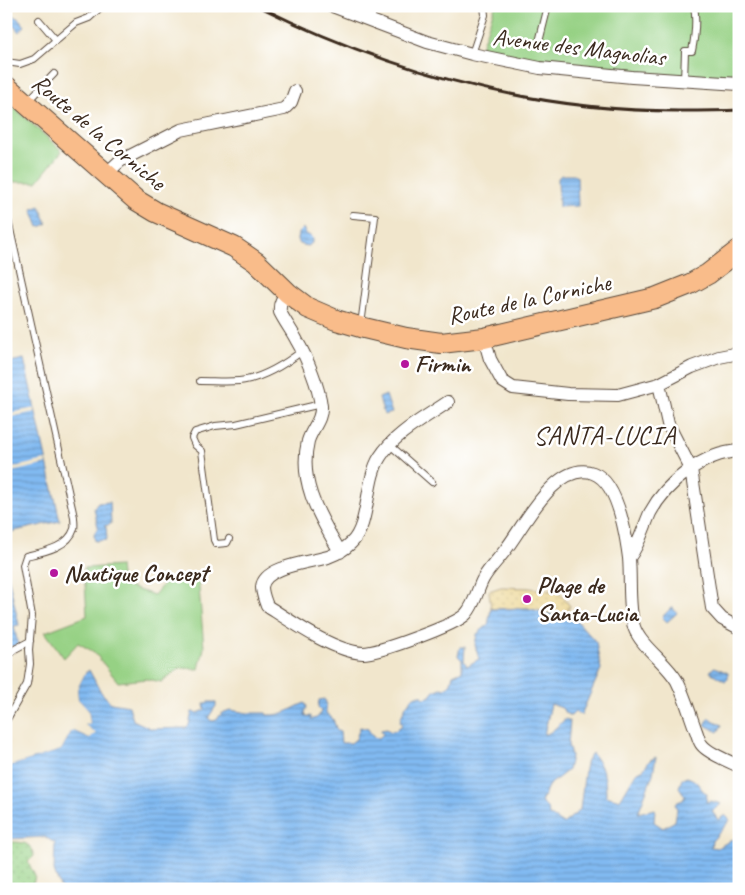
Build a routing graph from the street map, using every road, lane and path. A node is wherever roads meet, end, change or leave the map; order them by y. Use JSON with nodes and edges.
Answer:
{"nodes":[{"id":1,"x":102,"y":6,"type":"edge"},
{"id":2,"x":332,"y":6,"type":"edge"},
{"id":3,"x":375,"y":6,"type":"edge"},
{"id":4,"x":484,"y":6,"type":"edge"},
{"id":5,"x":548,"y":6,"type":"edge"},
{"id":6,"x":694,"y":6,"type":"edge"},
{"id":7,"x":39,"y":20,"type":"dead end"},
{"id":8,"x":370,"y":21,"type":"junction"},
{"id":9,"x":56,"y":40,"type":"junction"},
{"id":10,"x":539,"y":42,"type":"dead end"},
{"id":11,"x":472,"y":54,"type":"junction"},
{"id":12,"x":6,"y":62,"type":"edge"},
{"id":13,"x":54,"y":74,"type":"dead end"},
{"id":14,"x":684,"y":81,"type":"junction"},
{"id":15,"x":739,"y":84,"type":"edge"},
{"id":16,"x":6,"y":86,"type":"edge"},
{"id":17,"x":295,"y":91,"type":"dead end"},
{"id":18,"x":26,"y":104,"type":"junction"},
{"id":19,"x":106,"y":174,"type":"junction"},
{"id":20,"x":6,"y":211,"type":"edge"},
{"id":21,"x":353,"y":215,"type":"dead end"},
{"id":22,"x":739,"y":250,"type":"edge"},
{"id":23,"x":288,"y":293,"type":"junction"},
{"id":24,"x":360,"y":327,"type":"junction"},
{"id":25,"x":484,"y":338,"type":"junction"},
{"id":26,"x":302,"y":351,"type":"junction"},
{"id":27,"x":739,"y":353,"type":"edge"},
{"id":28,"x":200,"y":382,"type":"dead end"},
{"id":29,"x":659,"y":384,"type":"junction"},
{"id":30,"x":448,"y":402,"type":"dead end"},
{"id":31,"x":321,"y":404,"type":"junction"},
{"id":32,"x":390,"y":445,"type":"junction"},
{"id":33,"x":739,"y":451,"type":"edge"},
{"id":34,"x":691,"y":469,"type":"junction"},
{"id":35,"x":432,"y":482,"type":"dead end"},
{"id":36,"x":230,"y":539,"type":"dead end"},
{"id":37,"x":340,"y":552,"type":"junction"},
{"id":38,"x":629,"y":558,"type":"junction"},
{"id":39,"x":739,"y":628,"type":"edge"},
{"id":40,"x":30,"y":641,"type":"junction"},
{"id":41,"x":6,"y":658,"type":"edge"},
{"id":42,"x":6,"y":721,"type":"edge"},
{"id":43,"x":739,"y":766,"type":"edge"}],
"edges":[{"from":1,"to":9,"type":"lane"},
{"from":2,"to":8,"type":"street","name":"Avenue des Magnolias"},
{"from":3,"to":8,"type":"lane"},
{"from":4,"to":11,"type":"lane"},
{"from":5,"to":10,"type":"lane"},
{"from":6,"to":14,"type":"lane"},
{"from":7,"to":9,"type":"lane"},
{"from":8,"to":11,"type":"street","name":"Avenue des Magnolias"},
{"from":9,"to":12,"type":"lane"},
{"from":11,"to":14,"type":"street","name":"Avenue des Magnolias"},
{"from":13,"to":18,"type":"lane"},
{"from":14,"to":15,"type":"street","name":"Avenue des Magnolias"},
{"from":16,"to":18,"type":"main road","name":"Route de la Corniche"},
{"from":17,"to":19,"type":"street"},
{"from":18,"to":19,"type":"main road","name":"Route de la Corniche"},
{"from":19,"to":23,"type":"main road","name":"Route de la Corniche"},
{"from":20,"to":40,"type":"lane"},
{"from":21,"to":24,"type":"lane"},
{"from":22,"to":25,"type":"main road","name":"Route de la Corniche"},
{"from":23,"to":24,"type":"main road","name":"Route de la Corniche"},
{"from":23,"to":26,"type":"street"},
{"from":24,"to":25,"type":"main road","name":"Route de la Corniche"},
{"from":25,"to":29,"type":"street"},
{"from":26,"to":28,"type":"lane"},
{"from":26,"to":31,"type":"street"},
{"from":27,"to":29,"type":"street"},
{"from":29,"to":34,"type":"street"},
{"from":30,"to":32,"type":"street"},
{"from":31,"to":36,"type":"lane"},
{"from":31,"to":37,"type":"street"},
{"from":32,"to":35,"type":"lane"},
{"from":32,"to":37,"type":"street"},
{"from":33,"to":34,"type":"street"},
{"from":34,"to":38,"type":"street"},
{"from":34,"to":39,"type":"street"},
{"from":37,"to":38,"type":"street"},
{"from":38,"to":43,"type":"street"},
{"from":40,"to":41,"type":"lane"},
{"from":40,"to":42,"type":"lane"}]}
